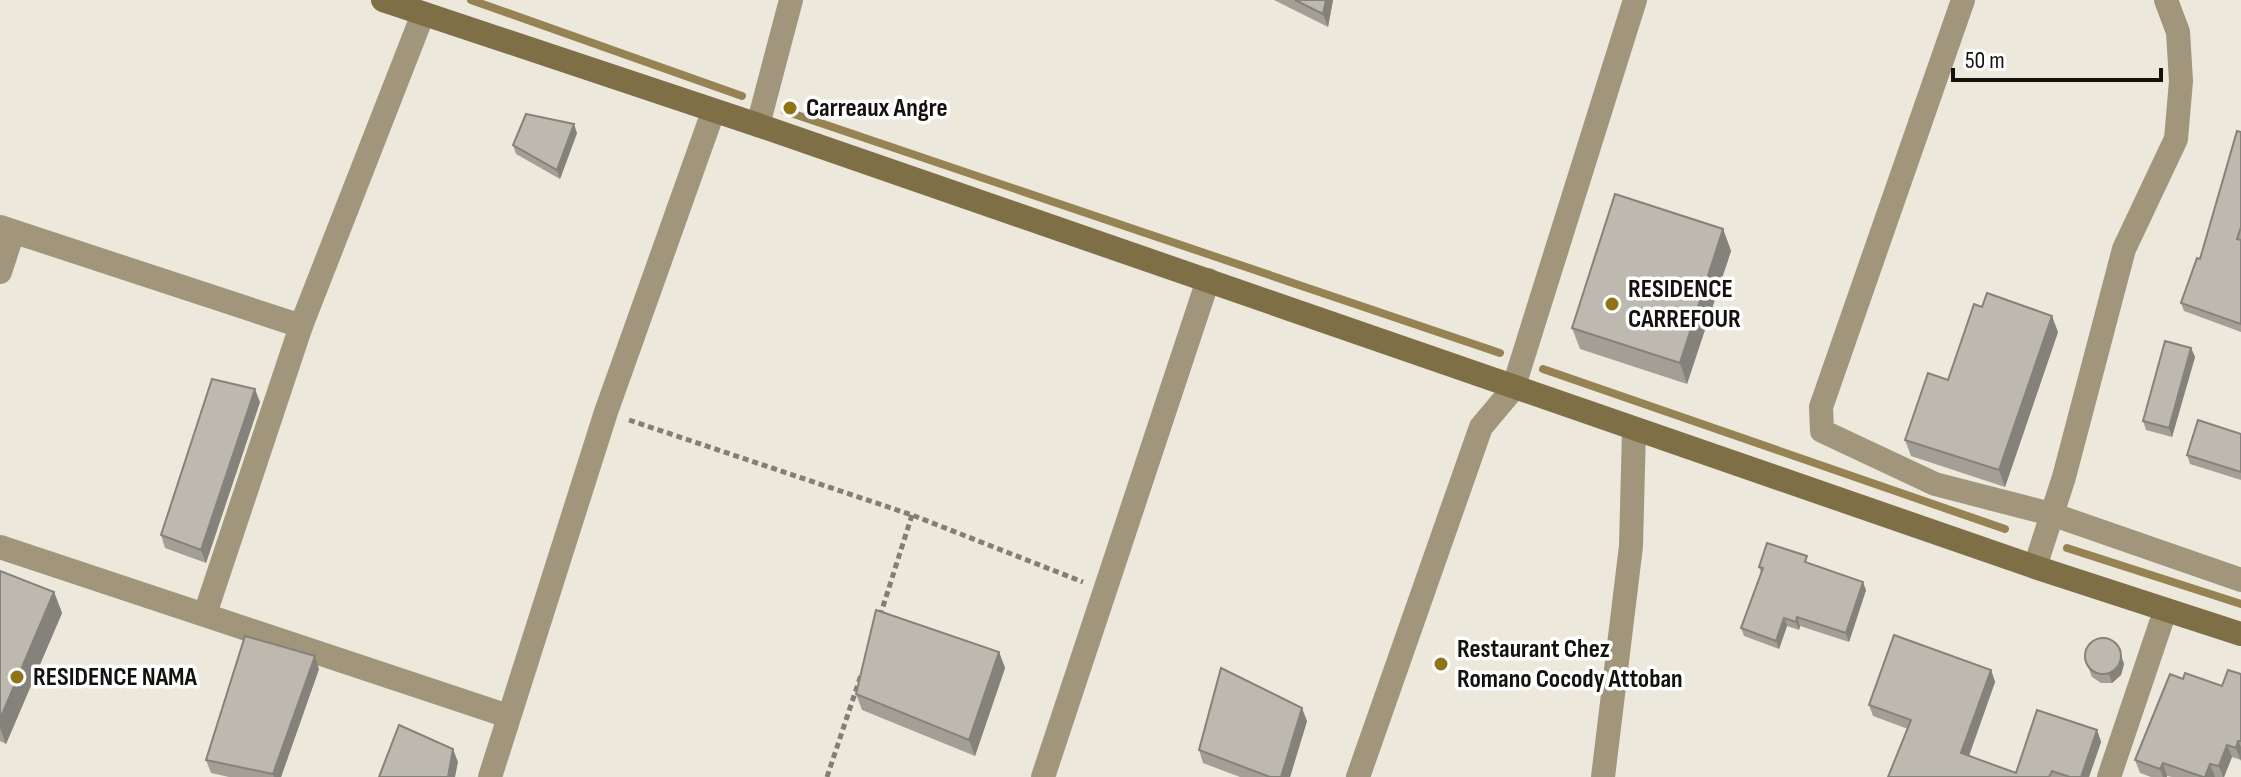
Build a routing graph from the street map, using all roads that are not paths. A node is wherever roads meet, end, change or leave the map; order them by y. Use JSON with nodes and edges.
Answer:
{"nodes":[{"id":1,"x":383,"y":0,"type":"edge"},
{"id":2,"x":791,"y":0,"type":"edge"},
{"id":3,"x":1635,"y":0,"type":"edge"},
{"id":4,"x":1963,"y":0,"type":"edge"},
{"id":5,"x":2166,"y":0,"type":"edge"},
{"id":6,"x":423,"y":14,"type":"junction"},
{"id":7,"x":713,"y":112,"type":"junction"},
{"id":8,"x":758,"y":125,"type":"junction"},
{"id":9,"x":7,"y":230,"type":"edge"},
{"id":10,"x":0,"y":272,"type":"edge"},
{"id":11,"x":1208,"y":280,"type":"junction"},
{"id":12,"x":301,"y":326,"type":"junction"},
{"id":13,"x":1513,"y":389,"type":"junction"},
{"id":14,"x":1634,"y":430,"type":"junction"},
{"id":15,"x":2051,"y":514,"type":"junction"},
{"id":16,"x":0,"y":547,"type":"edge"},
{"id":17,"x":2035,"y":567,"type":"junction"},
{"id":18,"x":2241,"y":580,"type":"edge"},
{"id":19,"x":2165,"y":611,"type":"junction"},
{"id":20,"x":205,"y":614,"type":"junction"},
{"id":21,"x":2241,"y":634,"type":"edge"},
{"id":22,"x":508,"y":716,"type":"junction"},
{"id":23,"x":490,"y":777,"type":"edge"},
{"id":24,"x":1043,"y":777,"type":"edge"},
{"id":25,"x":1358,"y":777,"type":"edge"},
{"id":26,"x":1603,"y":777,"type":"edge"},
{"id":27,"x":2109,"y":777,"type":"edge"}],
"edges":[{"from":1,"to":6,"type":"street"},
{"from":2,"to":8,"type":"street"},
{"from":3,"to":13,"type":"street"},
{"from":4,"to":15,"type":"street"},
{"from":5,"to":15,"type":"street"},
{"from":6,"to":7,"type":"street"},
{"from":6,"to":12,"type":"street"},
{"from":7,"to":8,"type":"street"},
{"from":7,"to":22,"type":"street"},
{"from":8,"to":11,"type":"street"},
{"from":9,"to":10,"type":"street"},
{"from":9,"to":12,"type":"street"},
{"from":11,"to":13,"type":"street"},
{"from":11,"to":24,"type":"street"},
{"from":12,"to":20,"type":"street"},
{"from":13,"to":14,"type":"street"},
{"from":13,"to":25,"type":"street"},
{"from":14,"to":17,"type":"street"},
{"from":14,"to":26,"type":"street"},
{"from":15,"to":17,"type":"street"},
{"from":15,"to":18,"type":"street"},
{"from":16,"to":20,"type":"street"},
{"from":17,"to":19,"type":"street"},
{"from":19,"to":21,"type":"street"},
{"from":19,"to":27,"type":"street"},
{"from":20,"to":22,"type":"street"},
{"from":22,"to":23,"type":"street"}]}
